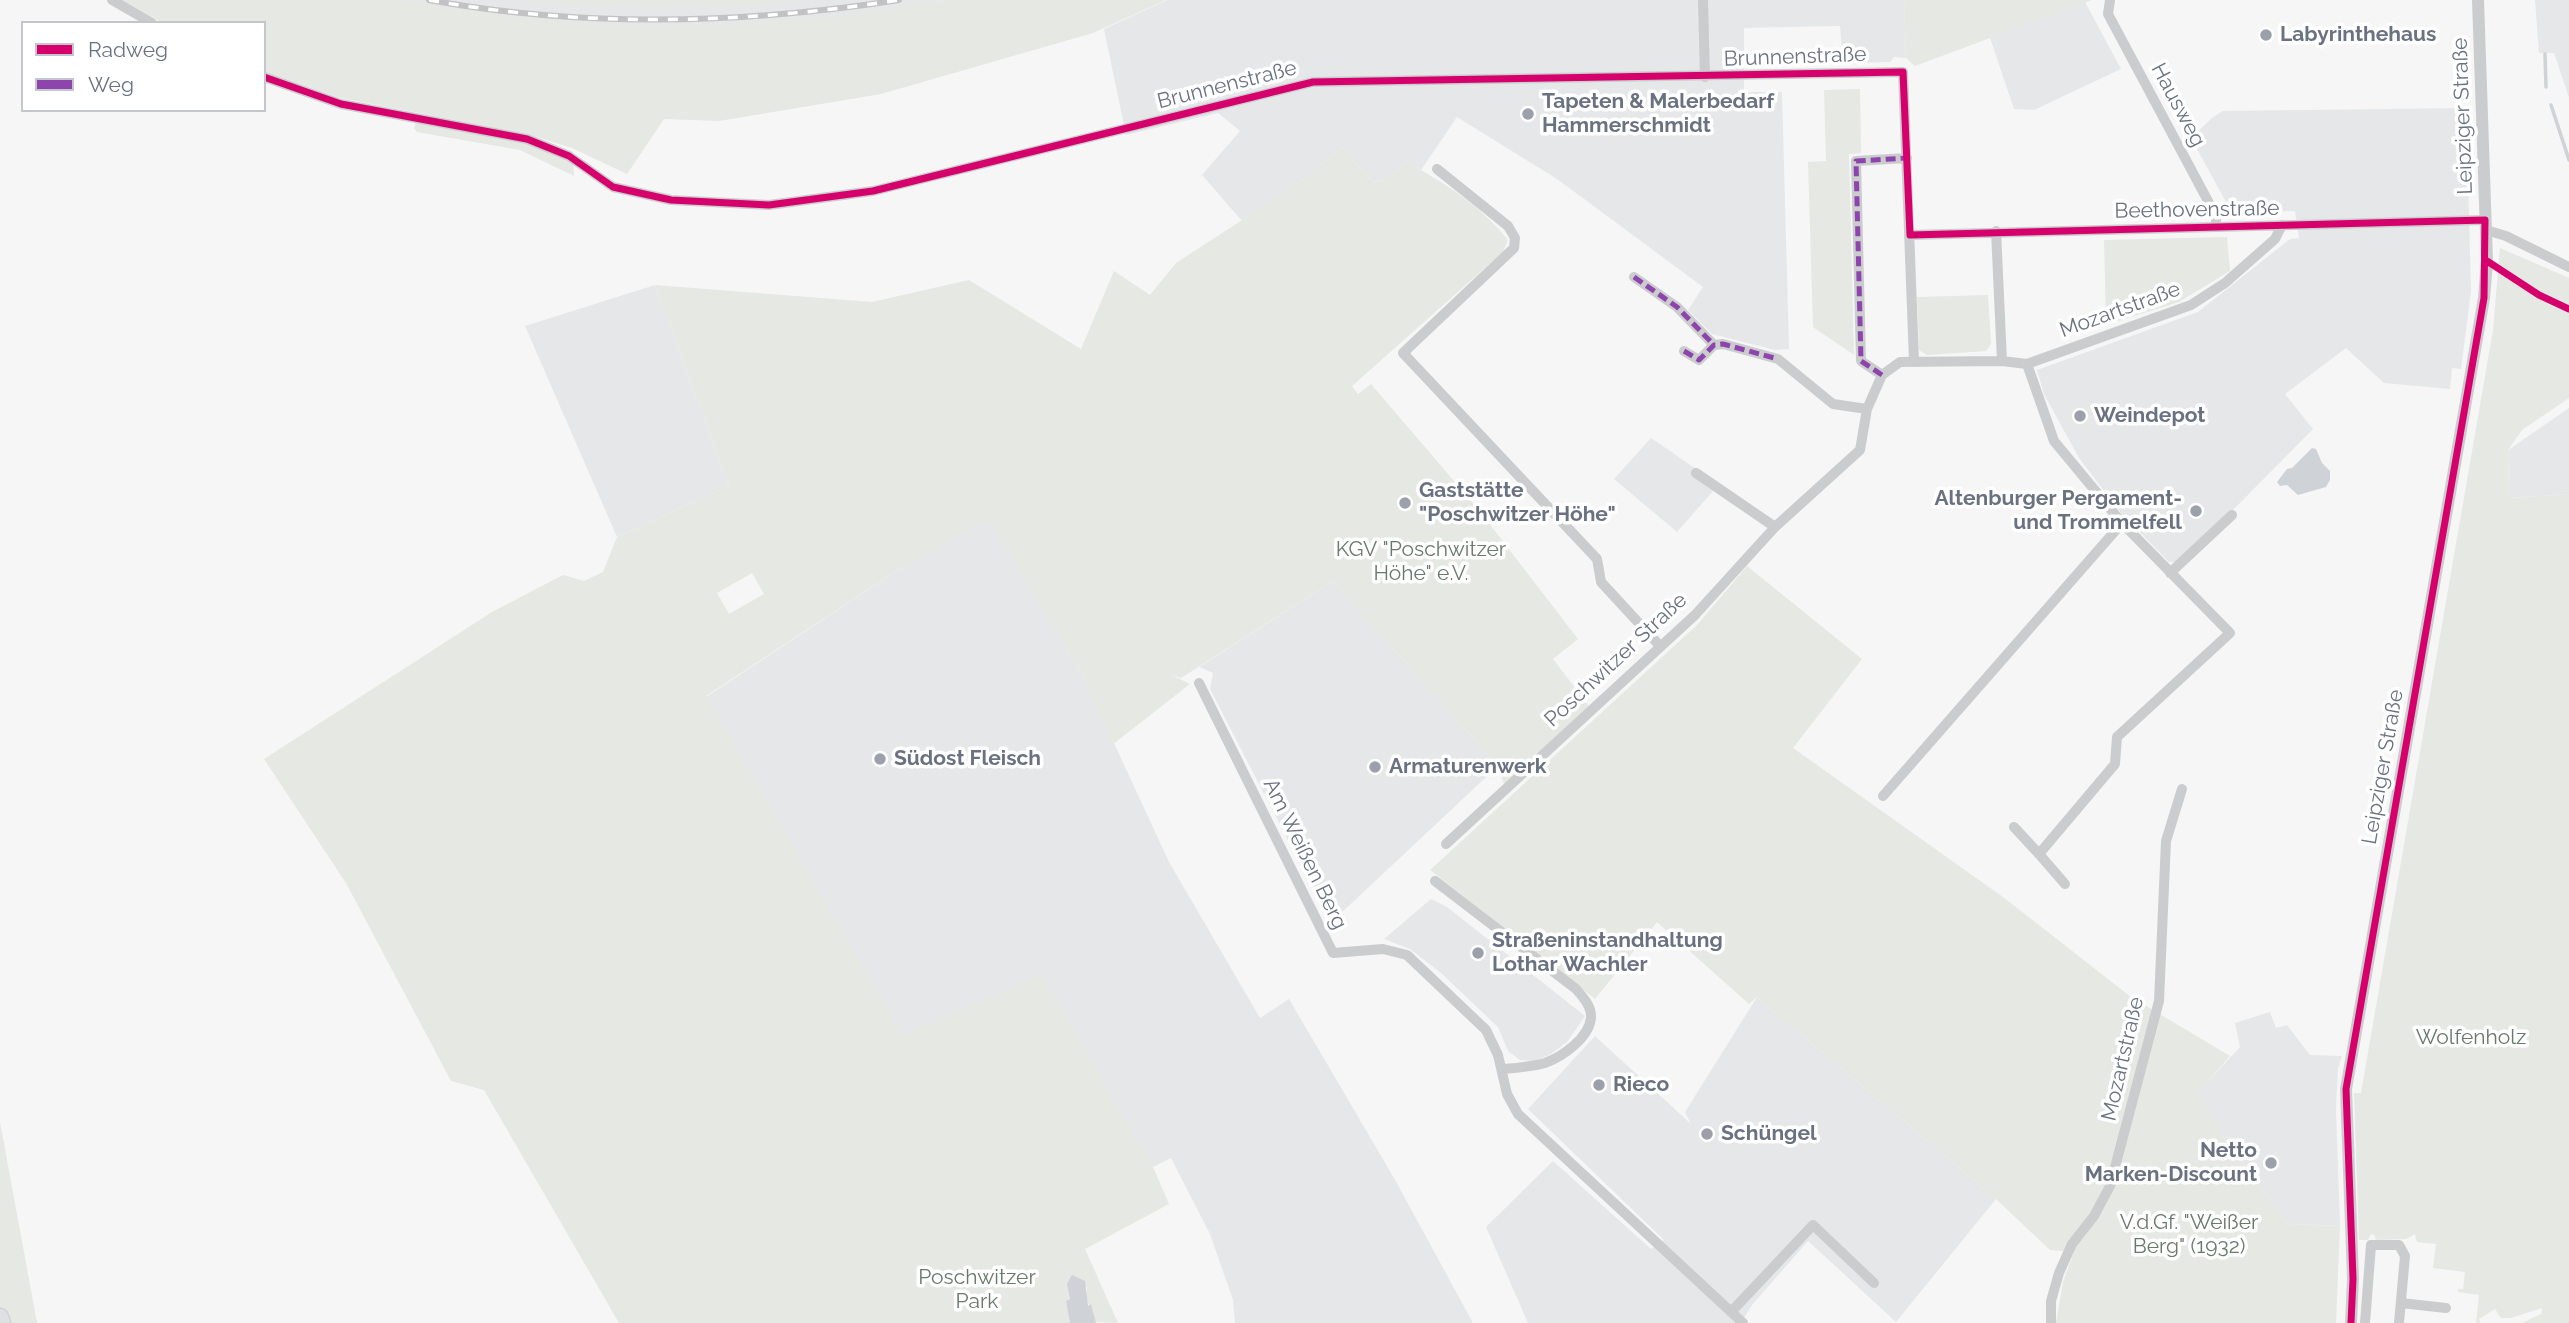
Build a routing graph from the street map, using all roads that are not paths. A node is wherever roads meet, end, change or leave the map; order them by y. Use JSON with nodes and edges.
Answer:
{"nodes":[{"id":1,"x":112,"y":0,"type":"edge"},
{"id":2,"x":1703,"y":0,"type":"edge"},
{"id":3,"x":2110,"y":0,"type":"edge"},
{"id":4,"x":2478,"y":0,"type":"edge"},
{"id":5,"x":149,"y":21,"type":"edge"},
{"id":6,"x":1705,"y":77,"type":"junction"},
{"id":7,"x":266,"y":78,"type":"edge"},
{"id":8,"x":1907,"y":158,"type":"junction"},
{"id":9,"x":1437,"y":169,"type":"dead end"},
{"id":10,"x":2282,"y":225,"type":"junction"},
{"id":11,"x":2486,"y":225,"type":"junction"},
{"id":12,"x":2216,"y":227,"type":"junction"},
{"id":13,"x":1996,"y":232,"type":"junction"},
{"id":14,"x":1910,"y":235,"type":"junction"},
{"id":15,"x":2569,"y":267,"type":"edge"},
{"id":16,"x":1634,"y":277,"type":"dead end"},
{"id":17,"x":1714,"y":345,"type":"junction"},
{"id":18,"x":1684,"y":351,"type":"dead end"},
{"id":19,"x":1914,"y":361,"type":"junction"},
{"id":20,"x":2002,"y":361,"type":"junction"},
{"id":21,"x":2027,"y":365,"type":"junction"},
{"id":22,"x":1882,"y":375,"type":"junction"},
{"id":23,"x":1867,"y":409,"type":"junction"},
{"id":24,"x":1696,"y":473,"type":"dead end"},
{"id":25,"x":2232,"y":515,"type":"dead end"},
{"id":26,"x":2122,"y":523,"type":"junction"},
{"id":27,"x":1775,"y":527,"type":"junction"},
{"id":28,"x":2170,"y":573,"type":"junction"},
{"id":29,"x":1660,"y":646,"type":"junction"},
{"id":30,"x":1199,"y":683,"type":"dead end"},
{"id":31,"x":2182,"y":789,"type":"dead end"},
{"id":32,"x":1883,"y":796,"type":"dead end"},
{"id":33,"x":2014,"y":827,"type":"dead end"},
{"id":34,"x":1446,"y":844,"type":"dead end"},
{"id":35,"x":2039,"y":854,"type":"junction"},
{"id":36,"x":1436,"y":881,"type":"dead end"},
{"id":37,"x":2065,"y":884,"type":"dead end"},
{"id":38,"x":1502,"y":1069,"type":"junction"},
{"id":39,"x":1874,"y":1283,"type":"dead end"},
{"id":40,"x":2401,"y":1303,"type":"junction"},
{"id":41,"x":2446,"y":1308,"type":"dead end"},
{"id":42,"x":1731,"y":1312,"type":"junction"},
{"id":43,"x":0,"y":1317,"type":"edge"},
{"id":44,"x":2,"y":1323,"type":"edge"},
{"id":45,"x":1743,"y":1323,"type":"edge"},
{"id":46,"x":2051,"y":1323,"type":"edge"},
{"id":47,"x":2351,"y":1323,"type":"edge"},
{"id":48,"x":2365,"y":1323,"type":"edge"},
{"id":49,"x":2399,"y":1323,"type":"edge"}],
"edges":[{"from":1,"to":5,"type":"street"},
{"from":2,"to":6,"type":"street"},
{"from":3,"to":12,"type":"street","name":"Hausweg"},
{"from":4,"to":11,"type":"street","name":"Leipziger Straße"},
{"from":6,"to":7,"type":"street","name":"Brunnenstraße"},
{"from":6,"to":8,"type":"street","name":"Brunnenstraße"},
{"from":8,"to":14,"type":"street"},
{"from":8,"to":22,"type":"street"},
{"from":9,"to":29,"type":"street"},
{"from":10,"to":11,"type":"street","name":"Beethovenstraße"},
{"from":10,"to":12,"type":"street","name":"Beethovenstraße"},
{"from":10,"to":21,"type":"street","name":"Mozartstraße"},
{"from":11,"to":15,"type":"street"},
{"from":11,"to":47,"type":"street","name":"Leipziger Straße"},
{"from":12,"to":13,"type":"street","name":"Beethovenstraße"},
{"from":13,"to":14,"type":"street","name":"Beethovenstraße"},
{"from":13,"to":20,"type":"street"},
{"from":14,"to":19,"type":"street"},
{"from":16,"to":17,"type":"street"},
{"from":17,"to":18,"type":"street"},
{"from":17,"to":23,"type":"street"},
{"from":19,"to":20,"type":"street","name":"Mozartstraße"},
{"from":19,"to":22,"type":"street"},
{"from":20,"to":21,"type":"street","name":"Mozartstraße"},
{"from":21,"to":26,"type":"street"},
{"from":22,"to":23,"type":"street","name":"Poschwitzer Straße"},
{"from":23,"to":27,"type":"street","name":"Poschwitzer Straße"},
{"from":24,"to":27,"type":"street"},
{"from":25,"to":28,"type":"street"},
{"from":26,"to":28,"type":"street"},
{"from":26,"to":32,"type":"street"},
{"from":27,"to":29,"type":"street","name":"Poschwitzer Straße"},
{"from":28,"to":35,"type":"street"},
{"from":29,"to":34,"type":"street","name":"Poschwitzer Straße"},
{"from":30,"to":38,"type":"street","name":"Am Weißen Berg"},
{"from":31,"to":46,"type":"street","name":"Mozartstraße"},
{"from":33,"to":35,"type":"street"},
{"from":35,"to":37,"type":"street"},
{"from":36,"to":38,"type":"street"},
{"from":38,"to":42,"type":"street","name":"Am Weißen Berg"},
{"from":39,"to":42,"type":"street"},
{"from":40,"to":41,"type":"street"},
{"from":40,"to":48,"type":"street"},
{"from":40,"to":49,"type":"street"},
{"from":42,"to":45,"type":"street","name":"Am Weißen Berg"},
{"from":43,"to":44,"type":"highway"}]}
